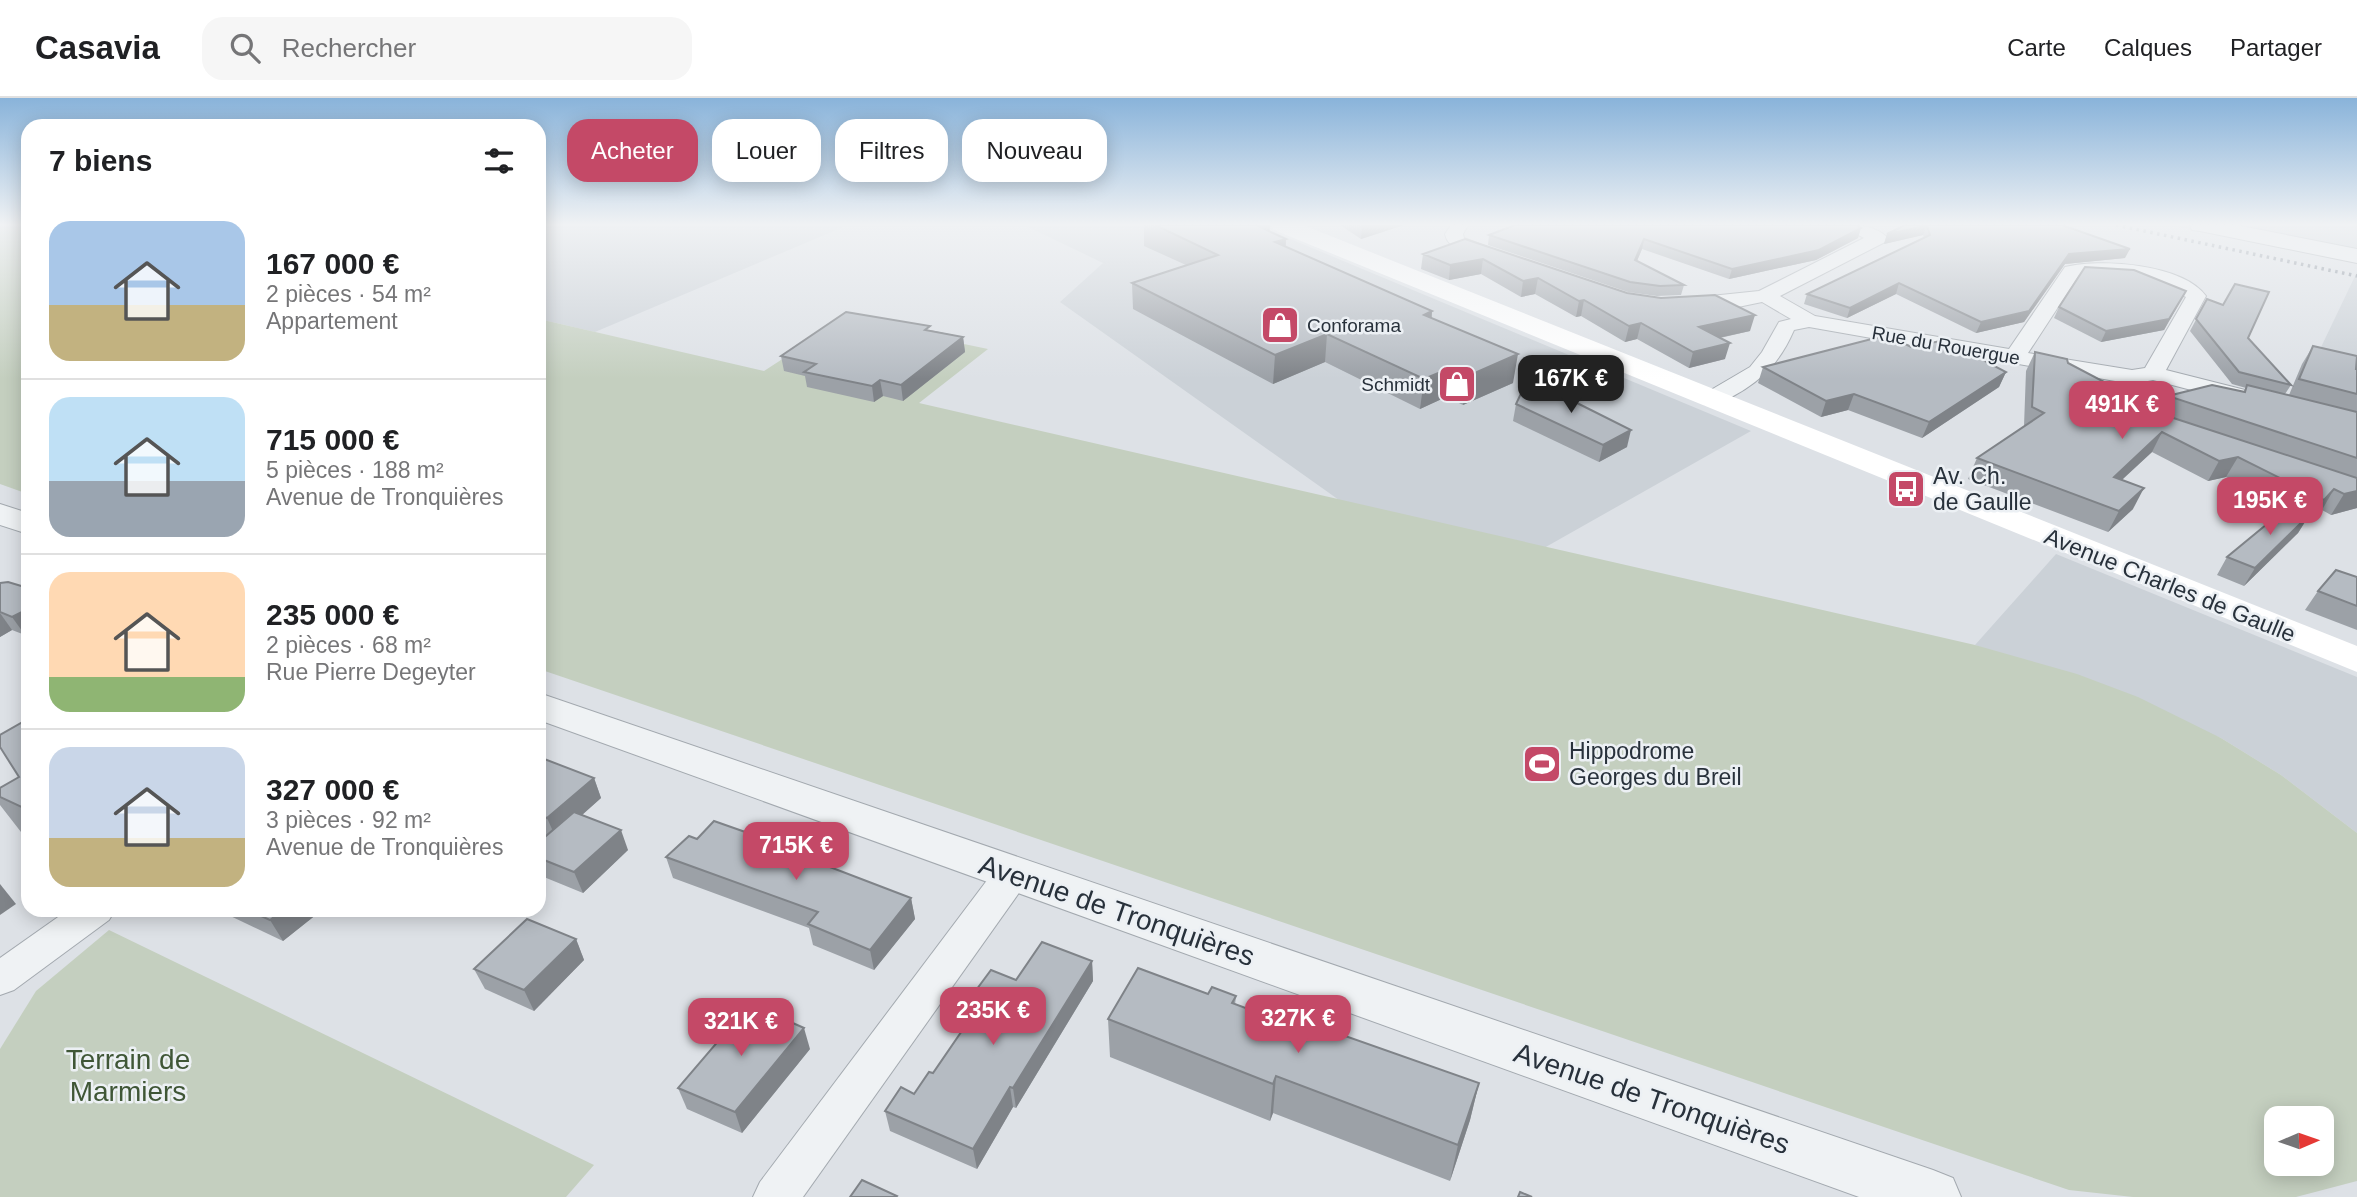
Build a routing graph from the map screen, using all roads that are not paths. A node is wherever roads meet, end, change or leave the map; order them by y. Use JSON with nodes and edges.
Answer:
{"nodes":[{"id":1,"x":1409,"y":276,"type":"edge"},
{"id":2,"x":1804,"y":276,"type":"edge"},
{"id":3,"x":2068,"y":276,"type":"edge"},
{"id":4,"x":2146,"y":276,"type":"edge"},
{"id":5,"x":1765,"y":296,"type":"junction"},
{"id":6,"x":1738,"y":301,"type":"junction"},
{"id":7,"x":1670,"y":304,"type":"edge"},
{"id":8,"x":1809,"y":321,"type":"junction"},
{"id":9,"x":1787,"y":326,"type":"junction"},
{"id":10,"x":2015,"y":357,"type":"junction"},
{"id":11,"x":2138,"y":382,"type":"junction"},
{"id":12,"x":1712,"y":399,"type":"junction"},
{"id":13,"x":2268,"y":402,"type":"edge"},
{"id":14,"x":0,"y":514,"type":"edge"},
{"id":15,"x":21,"y":522,"type":"edge"},
{"id":16,"x":2357,"y":660,"type":"edge"},
{"id":17,"x":546,"y":708,"type":"edge"},
{"id":18,"x":1013,"y":873,"type":"junction"},
{"id":19,"x":86,"y":917,"type":"edge"},
{"id":20,"x":0,"y":979,"type":"edge"},
{"id":21,"x":776,"y":1197,"type":"edge"},
{"id":22,"x":1933,"y":1197,"type":"edge"}],
"edges":[{"from":1,"to":12,"type":"main road","name":"Avenue Charles de Gaulle"},
{"from":2,"to":5,"type":"street"},
{"from":3,"to":10,"type":"street"},
{"from":4,"to":11,"type":"street"},
{"from":5,"to":6,"type":"street"},
{"from":5,"to":8,"type":"street","name":"Rue du Rouergue"},
{"from":6,"to":7,"type":"street"},
{"from":6,"to":9,"type":"street"},
{"from":8,"to":9,"type":"street"},
{"from":8,"to":10,"type":"street","name":"Rue du Rouergue"},
{"from":9,"to":12,"type":"street"},
{"from":10,"to":11,"type":"street","name":"Rue du Rouergue"},
{"from":11,"to":13,"type":"street","name":"Rue du Rouergue"},
{"from":12,"to":16,"type":"main road","name":"Avenue Charles de Gaulle"},
{"from":14,"to":15,"type":"street"},
{"from":17,"to":18,"type":"street","name":"Avenue de Tronquières"},
{"from":18,"to":21,"type":"street"},
{"from":18,"to":22,"type":"street","name":"Avenue de Tronquières"},
{"from":19,"to":20,"type":"street"}]}
